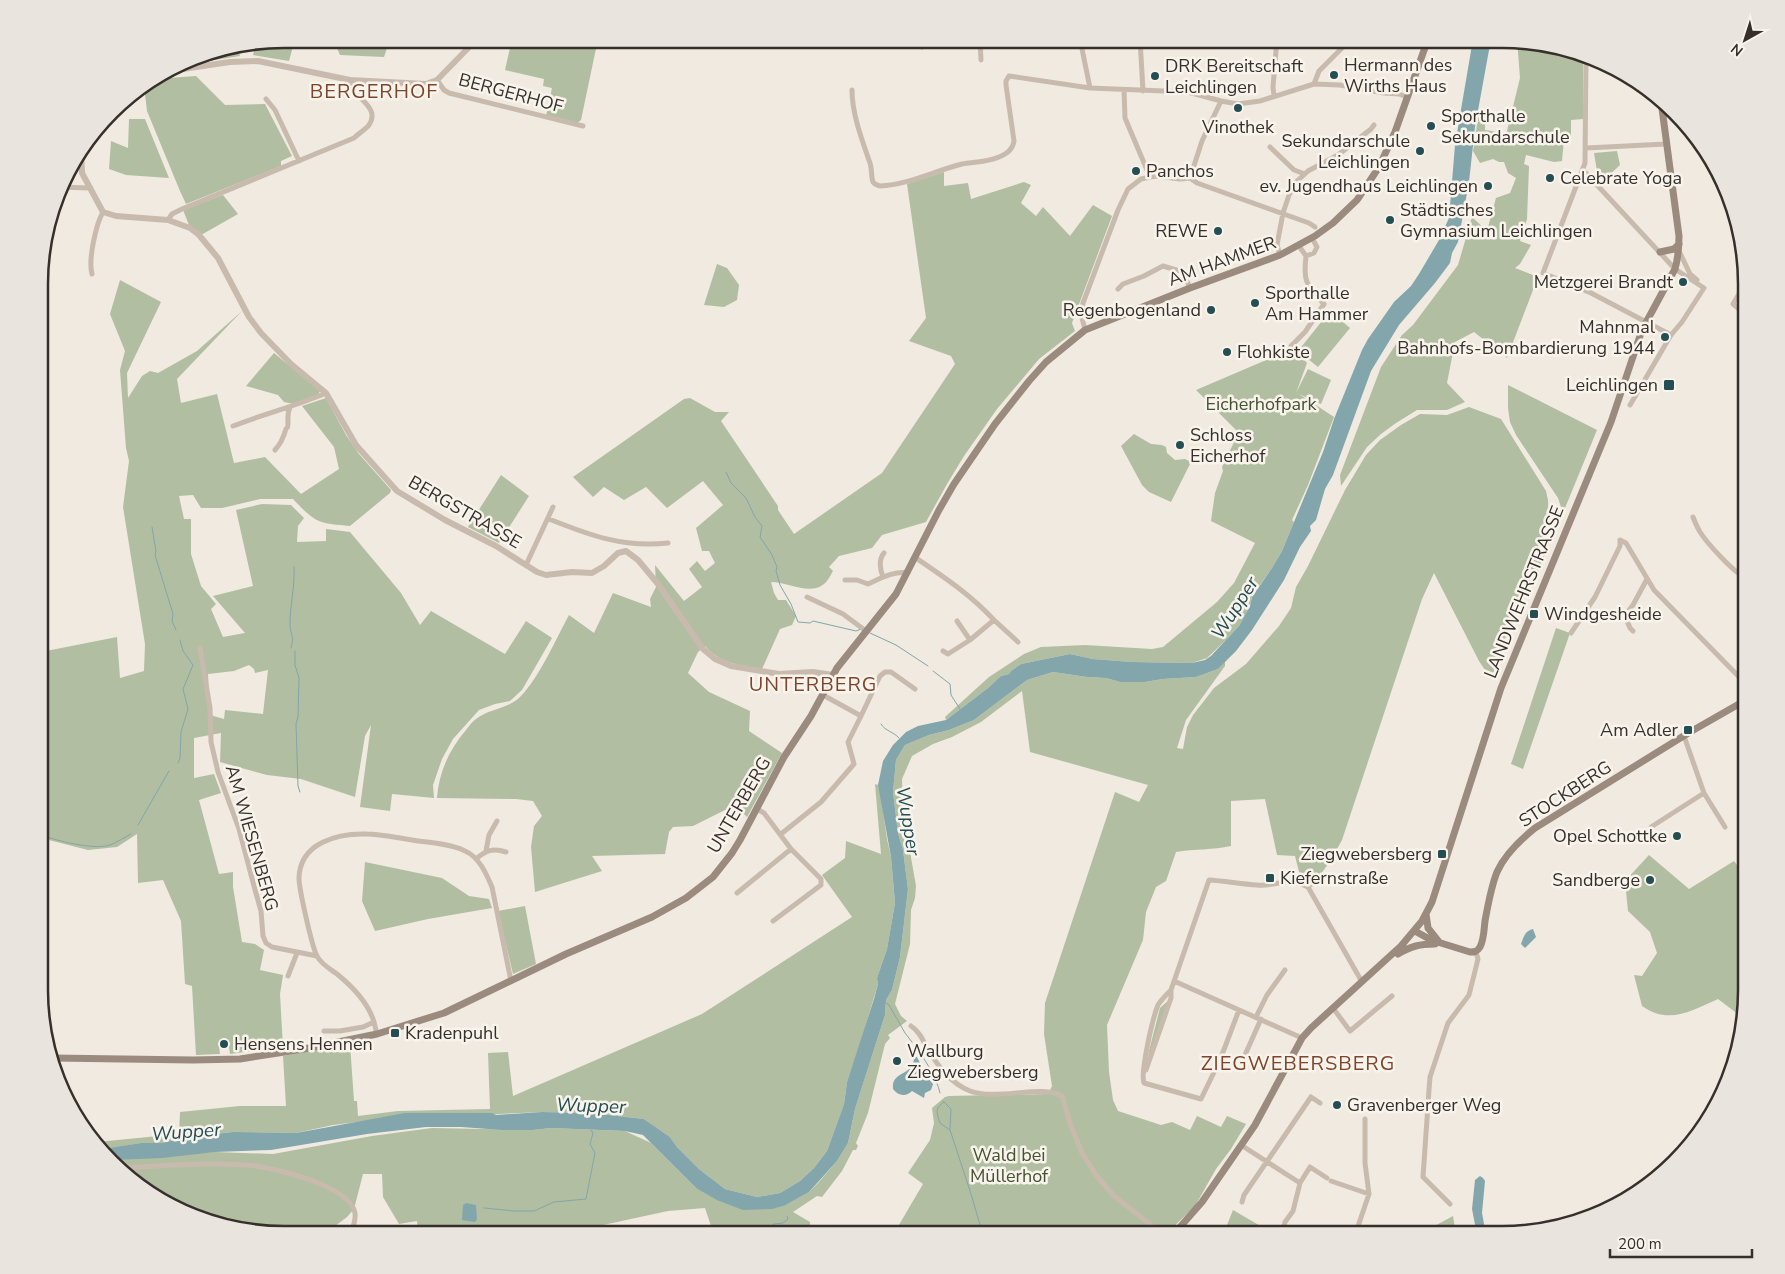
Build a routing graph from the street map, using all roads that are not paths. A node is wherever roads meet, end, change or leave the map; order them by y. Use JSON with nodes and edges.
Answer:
{"nodes":[{"id":1,"x":468,"y":48,"type":"edge"},
{"id":2,"x":980,"y":48,"type":"edge"},
{"id":3,"x":1082,"y":48,"type":"edge"},
{"id":4,"x":1141,"y":48,"type":"edge"},
{"id":5,"x":1276,"y":48,"type":"edge"},
{"id":6,"x":1342,"y":48,"type":"edge"},
{"id":7,"x":1425,"y":48,"type":"edge"},
{"id":8,"x":981,"y":60,"type":"dead end"},
{"id":9,"x":1586,"y":63,"type":"edge"},
{"id":10,"x":187,"y":68,"type":"edge"},
{"id":11,"x":350,"y":80,"type":"junction"},
{"id":12,"x":437,"y":80,"type":"junction"},
{"id":13,"x":1314,"y":84,"type":"junction"},
{"id":14,"x":1090,"y":88,"type":"junction"},
{"id":15,"x":852,"y":90,"type":"dead end"},
{"id":16,"x":1124,"y":90,"type":"junction"},
{"id":17,"x":1143,"y":91,"type":"junction"},
{"id":18,"x":1274,"y":96,"type":"junction"},
{"id":19,"x":266,"y":98,"type":"dead end"},
{"id":20,"x":1406,"y":99,"type":"junction"},
{"id":21,"x":1221,"y":102,"type":"junction"},
{"id":22,"x":1661,"y":110,"type":"edge"},
{"id":23,"x":1374,"y":125,"type":"dead end"},
{"id":24,"x":584,"y":126,"type":"dead end"},
{"id":25,"x":1666,"y":144,"type":"junction"},
{"id":26,"x":1270,"y":147,"type":"dead end"},
{"id":27,"x":1586,"y":148,"type":"junction"},
{"id":28,"x":299,"y":161,"type":"junction"},
{"id":29,"x":80,"y":163,"type":"edge"},
{"id":30,"x":1584,"y":171,"type":"junction"},
{"id":31,"x":1305,"y":174,"type":"junction"},
{"id":32,"x":1150,"y":176,"type":"junction"},
{"id":33,"x":1190,"y":178,"type":"junction"},
{"id":34,"x":68,"y":187,"type":"edge"},
{"id":35,"x":89,"y":188,"type":"junction"},
{"id":36,"x":103,"y":212,"type":"junction"},
{"id":37,"x":1283,"y":213,"type":"junction"},
{"id":38,"x":168,"y":220,"type":"junction"},
{"id":39,"x":1315,"y":227,"type":"dead end"},
{"id":40,"x":1312,"y":238,"type":"junction"},
{"id":41,"x":1299,"y":246,"type":"junction"},
{"id":42,"x":1679,"y":247,"type":"junction"},
{"id":43,"x":1660,"y":252,"type":"junction"},
{"id":44,"x":1280,"y":255,"type":"junction"},
{"id":45,"x":1306,"y":256,"type":"junction"},
{"id":46,"x":1675,"y":269,"type":"junction"},
{"id":47,"x":92,"y":274,"type":"dead end"},
{"id":48,"x":1190,"y":288,"type":"junction"},
{"id":49,"x":1704,"y":288,"type":"junction"},
{"id":50,"x":1118,"y":289,"type":"dead end"},
{"id":51,"x":1738,"y":296,"type":"edge"},
{"id":52,"x":1738,"y":308,"type":"edge"},
{"id":53,"x":1646,"y":321,"type":"junction"},
{"id":54,"x":1086,"y":330,"type":"junction"},
{"id":55,"x":1671,"y":335,"type":"junction"},
{"id":56,"x":1291,"y":346,"type":"dead end"},
{"id":57,"x":326,"y":393,"type":"junction"},
{"id":58,"x":1630,"y":405,"type":"dead end"},
{"id":59,"x":290,"y":407,"type":"junction"},
{"id":60,"x":233,"y":426,"type":"dead end"},
{"id":61,"x":275,"y":450,"type":"dead end"},
{"id":62,"x":553,"y":507,"type":"dead end"},
{"id":63,"x":1693,"y":517,"type":"dead end"},
{"id":64,"x":549,"y":519,"type":"junction"},
{"id":65,"x":668,"y":543,"type":"dead end"},
{"id":66,"x":921,"y":547,"type":"joint"},
{"id":67,"x":884,"y":553,"type":"dead end"},
{"id":68,"x":916,"y":558,"type":"junction"},
{"id":69,"x":526,"y":565,"type":"junction"},
{"id":70,"x":908,"y":573,"type":"junction"},
{"id":71,"x":1738,"y":573,"type":"edge"},
{"id":72,"x":883,"y":577,"type":"junction"},
{"id":73,"x":1647,"y":579,"type":"junction"},
{"id":74,"x":845,"y":580,"type":"dead end"},
{"id":75,"x":807,"y":597,"type":"dead end"},
{"id":76,"x":994,"y":620,"type":"junction"},
{"id":77,"x":957,"y":621,"type":"dead end"},
{"id":78,"x":866,"y":631,"type":"junction"},
{"id":79,"x":1633,"y":631,"type":"dead end"},
{"id":80,"x":1571,"y":633,"type":"dead end"},
{"id":81,"x":970,"y":640,"type":"junction"},
{"id":82,"x":1018,"y":642,"type":"dead end"},
{"id":83,"x":200,"y":648,"type":"dead end"},
{"id":84,"x":943,"y":651,"type":"dead end"},
{"id":85,"x":833,"y":675,"type":"junction"},
{"id":86,"x":1738,"y":676,"type":"edge"},
{"id":87,"x":915,"y":689,"type":"dead end"},
{"id":88,"x":823,"y":695,"type":"junction"},
{"id":89,"x":1738,"y":705,"type":"edge"},
{"id":90,"x":861,"y":716,"type":"junction"},
{"id":91,"x":1684,"y":736,"type":"junction"},
{"id":92,"x":1704,"y":793,"type":"junction"},
{"id":93,"x":757,"y":809,"type":"junction"},
{"id":94,"x":497,"y":820,"type":"dead end"},
{"id":95,"x":1651,"y":827,"type":"dead end"},
{"id":96,"x":1725,"y":827,"type":"dead end"},
{"id":97,"x":781,"y":834,"type":"junction"},
{"id":98,"x":791,"y":849,"type":"junction"},
{"id":99,"x":486,"y":851,"type":"junction"},
{"id":100,"x":506,"y":852,"type":"dead end"},
{"id":101,"x":476,"y":859,"type":"junction"},
{"id":102,"x":736,"y":893,"type":"dead end"},
{"id":103,"x":1426,"y":914,"type":"junction"},
{"id":104,"x":773,"y":921,"type":"dead end"},
{"id":105,"x":1415,"y":931,"type":"junction"},
{"id":106,"x":1440,"y":944,"type":"junction"},
{"id":107,"x":1473,"y":952,"type":"junction"},
{"id":108,"x":297,"y":953,"type":"junction"},
{"id":109,"x":317,"y":956,"type":"junction"},
{"id":110,"x":1384,"y":962,"type":"junction"},
{"id":111,"x":1284,"y":970,"type":"dead end"},
{"id":112,"x":288,"y":976,"type":"dead end"},
{"id":113,"x":511,"y":981,"type":"junction"},
{"id":114,"x":1174,"y":981,"type":"junction"},
{"id":115,"x":1362,"y":982,"type":"junction"},
{"id":116,"x":1171,"y":990,"type":"junction"},
{"id":117,"x":1392,"y":996,"type":"dead end"},
{"id":118,"x":1333,"y":1008,"type":"junction"},
{"id":119,"x":1239,"y":1010,"type":"junction"},
{"id":120,"x":1259,"y":1018,"type":"junction"},
{"id":121,"x":374,"y":1022,"type":"junction"},
{"id":122,"x":911,"y":1026,"type":"dead end"},
{"id":123,"x":324,"y":1031,"type":"dead end"},
{"id":124,"x":377,"y":1034,"type":"junction"},
{"id":125,"x":1302,"y":1038,"type":"junction"},
{"id":126,"x":1245,"y":1054,"type":"dead end"},
{"id":127,"x":58,"y":1058,"type":"edge"},
{"id":128,"x":1143,"y":1075,"type":"junction"},
{"id":129,"x":1320,"y":1103,"type":"dead end"},
{"id":130,"x":1365,"y":1118,"type":"dead end"},
{"id":131,"x":1242,"y":1145,"type":"junction"},
{"id":132,"x":1267,"y":1162,"type":"junction"},
{"id":133,"x":128,"y":1168,"type":"edge"},
{"id":134,"x":1300,"y":1183,"type":"junction"},
{"id":135,"x":1369,"y":1194,"type":"junction"},
{"id":136,"x":1242,"y":1202,"type":"dead end"},
{"id":137,"x":1450,"y":1204,"type":"dead end"},
{"id":138,"x":354,"y":1226,"type":"edge"},
{"id":139,"x":1152,"y":1226,"type":"edge"},
{"id":140,"x":1181,"y":1226,"type":"edge"},
{"id":141,"x":1284,"y":1226,"type":"edge"},
{"id":142,"x":1358,"y":1226,"type":"edge"}],
"edges":[{"from":1,"to":12,"type":"street","name":"BERGERHOF"},
{"from":2,"to":8,"type":"street"},
{"from":3,"to":14,"type":"street"},
{"from":4,"to":17,"type":"street"},
{"from":5,"to":18,"type":"street"},
{"from":6,"to":13,"type":"street"},
{"from":7,"to":20,"type":"main road","name":"AM HAMMER"},
{"from":9,"to":27,"type":"street"},
{"from":10,"to":11,"type":"street","name":"BERGERHOF"},
{"from":11,"to":12,"type":"street","name":"BERGERHOF"},
{"from":11,"to":28,"type":"street"},
{"from":12,"to":24,"type":"street","name":"BERGERHOF"},
{"from":13,"to":18,"type":"street"},
{"from":13,"to":20,"type":"street"},
{"from":14,"to":15,"type":"street"},
{"from":14,"to":16,"type":"street"},
{"from":16,"to":17,"type":"street"},
{"from":16,"to":32,"type":"street"},
{"from":17,"to":21,"type":"street"},
{"from":18,"to":21,"type":"street"},
{"from":19,"to":28,"type":"street"},
{"from":20,"to":40,"type":"main road","name":"AM HAMMER"},
{"from":21,"to":33,"type":"street"},
{"from":22,"to":25,"type":"main road","name":"LANDWEHRSTRASSE"},
{"from":23,"to":31,"type":"street"},
{"from":25,"to":27,"type":"street"},
{"from":25,"to":42,"type":"main road","name":"LANDWEHRSTRASSE"},
{"from":26,"to":31,"type":"street"},
{"from":27,"to":30,"type":"street"},
{"from":28,"to":38,"type":"street"},
{"from":29,"to":35,"type":"street"},
{"from":30,"to":43,"type":"street"},
{"from":30,"to":53,"type":"street"},
{"from":31,"to":37,"type":"street"},
{"from":32,"to":33,"type":"street"},
{"from":32,"to":54,"type":"street"},
{"from":33,"to":37,"type":"street"},
{"from":34,"to":35,"type":"street"},
{"from":35,"to":36,"type":"street"},
{"from":36,"to":38,"type":"street","name":"BERGSTRASSE"},
{"from":36,"to":47,"type":"street"},
{"from":37,"to":39,"type":"street"},
{"from":37,"to":44,"type":"street"},
{"from":38,"to":57,"type":"street","name":"BERGSTRASSE"},
{"from":40,"to":41,"type":"main road","name":"AM HAMMER"},
{"from":40,"to":45,"type":"street"},
{"from":41,"to":44,"type":"main road","name":"AM HAMMER"},
{"from":41,"to":45,"type":"street","name":"AM HAMMER"},
{"from":42,"to":43,"type":"main road"},
{"from":42,"to":46,"type":"main road","name":"LANDWEHRSTRASSE"},
{"from":42,"to":49,"type":"street"},
{"from":43,"to":46,"type":"street"},
{"from":44,"to":48,"type":"main road","name":"AM HAMMER"},
{"from":45,"to":56,"type":"street"},
{"from":46,"to":49,"type":"street"},
{"from":46,"to":53,"type":"main road","name":"LANDWEHRSTRASSE"},
{"from":48,"to":50,"type":"street"},
{"from":48,"to":54,"type":"main road","name":"AM HAMMER"},
{"from":49,"to":55,"type":"street"},
{"from":51,"to":52,"type":"street"},
{"from":53,"to":55,"type":"street"},
{"from":53,"to":103,"type":"main road","name":"LANDWEHRSTRASSE"},
{"from":54,"to":66,"type":"main road","name":"AM HAMMER"},
{"from":55,"to":58,"type":"street"},
{"from":57,"to":59,"type":"street"},
{"from":57,"to":69,"type":"street","name":"BERGSTRASSE"},
{"from":59,"to":60,"type":"street"},
{"from":59,"to":61,"type":"street"},
{"from":62,"to":64,"type":"street"},
{"from":63,"to":71,"type":"street"},
{"from":64,"to":65,"type":"street"},
{"from":64,"to":69,"type":"street"},
{"from":66,"to":68,"type":"main road","name":"UNTERBERG"},
{"from":67,"to":72,"type":"street"},
{"from":68,"to":70,"type":"main road","name":"UNTERBERG"},
{"from":68,"to":76,"type":"street"},
{"from":69,"to":85,"type":"street","name":"BERGSTRASSE"},
{"from":70,"to":72,"type":"street"},
{"from":70,"to":78,"type":"main road","name":"UNTERBERG"},
{"from":72,"to":74,"type":"street"},
{"from":73,"to":79,"type":"street"},
{"from":73,"to":80,"type":"street"},
{"from":73,"to":86,"type":"street"},
{"from":75,"to":78,"type":"street"},
{"from":76,"to":81,"type":"street"},
{"from":76,"to":82,"type":"street"},
{"from":77,"to":81,"type":"street"},
{"from":78,"to":85,"type":"main road","name":"UNTERBERG"},
{"from":81,"to":84,"type":"street"},
{"from":83,"to":108,"type":"street","name":"AM WIESENBERG"},
{"from":85,"to":88,"type":"main road","name":"UNTERBERG"},
{"from":87,"to":90,"type":"street"},
{"from":88,"to":90,"type":"street"},
{"from":88,"to":93,"type":"main road","name":"UNTERBERG"},
{"from":89,"to":91,"type":"main road","name":"STOCKBERG"},
{"from":90,"to":97,"type":"street"},
{"from":91,"to":92,"type":"street"},
{"from":91,"to":107,"type":"main road","name":"STOCKBERG"},
{"from":92,"to":95,"type":"street"},
{"from":92,"to":96,"type":"street"},
{"from":93,"to":97,"type":"street"},
{"from":93,"to":113,"type":"main road","name":"UNTERBERG"},
{"from":94,"to":99,"type":"street"},
{"from":97,"to":98,"type":"street"},
{"from":98,"to":102,"type":"street"},
{"from":98,"to":104,"type":"street"},
{"from":99,"to":100,"type":"street"},
{"from":99,"to":101,"type":"street"},
{"from":101,"to":109,"type":"street"},
{"from":101,"to":113,"type":"street"},
{"from":103,"to":105,"type":"main road","name":"LANDWEHRSTRASSE"},
{"from":103,"to":106,"type":"main road"},
{"from":105,"to":106,"type":"main road"},
{"from":105,"to":110,"type":"main road"},
{"from":106,"to":107,"type":"main road"},
{"from":106,"to":110,"type":"main road"},
{"from":107,"to":137,"type":"street"},
{"from":108,"to":109,"type":"street","name":"AM WIESENBERG"},
{"from":108,"to":112,"type":"street"},
{"from":109,"to":121,"type":"street"},
{"from":110,"to":115,"type":"main road"},
{"from":111,"to":120,"type":"street"},
{"from":113,"to":124,"type":"main road","name":"UNTERBERG"},
{"from":114,"to":115,"type":"street"},
{"from":114,"to":116,"type":"street"},
{"from":114,"to":119,"type":"street"},
{"from":115,"to":118,"type":"main road"},
{"from":116,"to":128,"type":"street"},
{"from":116,"to":128,"type":"street"},
{"from":117,"to":118,"type":"street"},
{"from":118,"to":125,"type":"main road"},
{"from":119,"to":120,"type":"street"},
{"from":119,"to":128,"type":"street"},
{"from":120,"to":125,"type":"street"},
{"from":120,"to":126,"type":"street"},
{"from":121,"to":123,"type":"street"},
{"from":121,"to":124,"type":"street"},
{"from":122,"to":139,"type":"street"},
{"from":124,"to":127,"type":"main road","name":"UNTERBERG"},
{"from":125,"to":131,"type":"main road"},
{"from":129,"to":132,"type":"street"},
{"from":130,"to":135,"type":"street"},
{"from":131,"to":132,"type":"street"},
{"from":131,"to":140,"type":"main road"},
{"from":132,"to":134,"type":"street"},
{"from":132,"to":136,"type":"street"},
{"from":133,"to":138,"type":"street"},
{"from":134,"to":135,"type":"street"},
{"from":134,"to":141,"type":"street"},
{"from":135,"to":142,"type":"street"}]}
